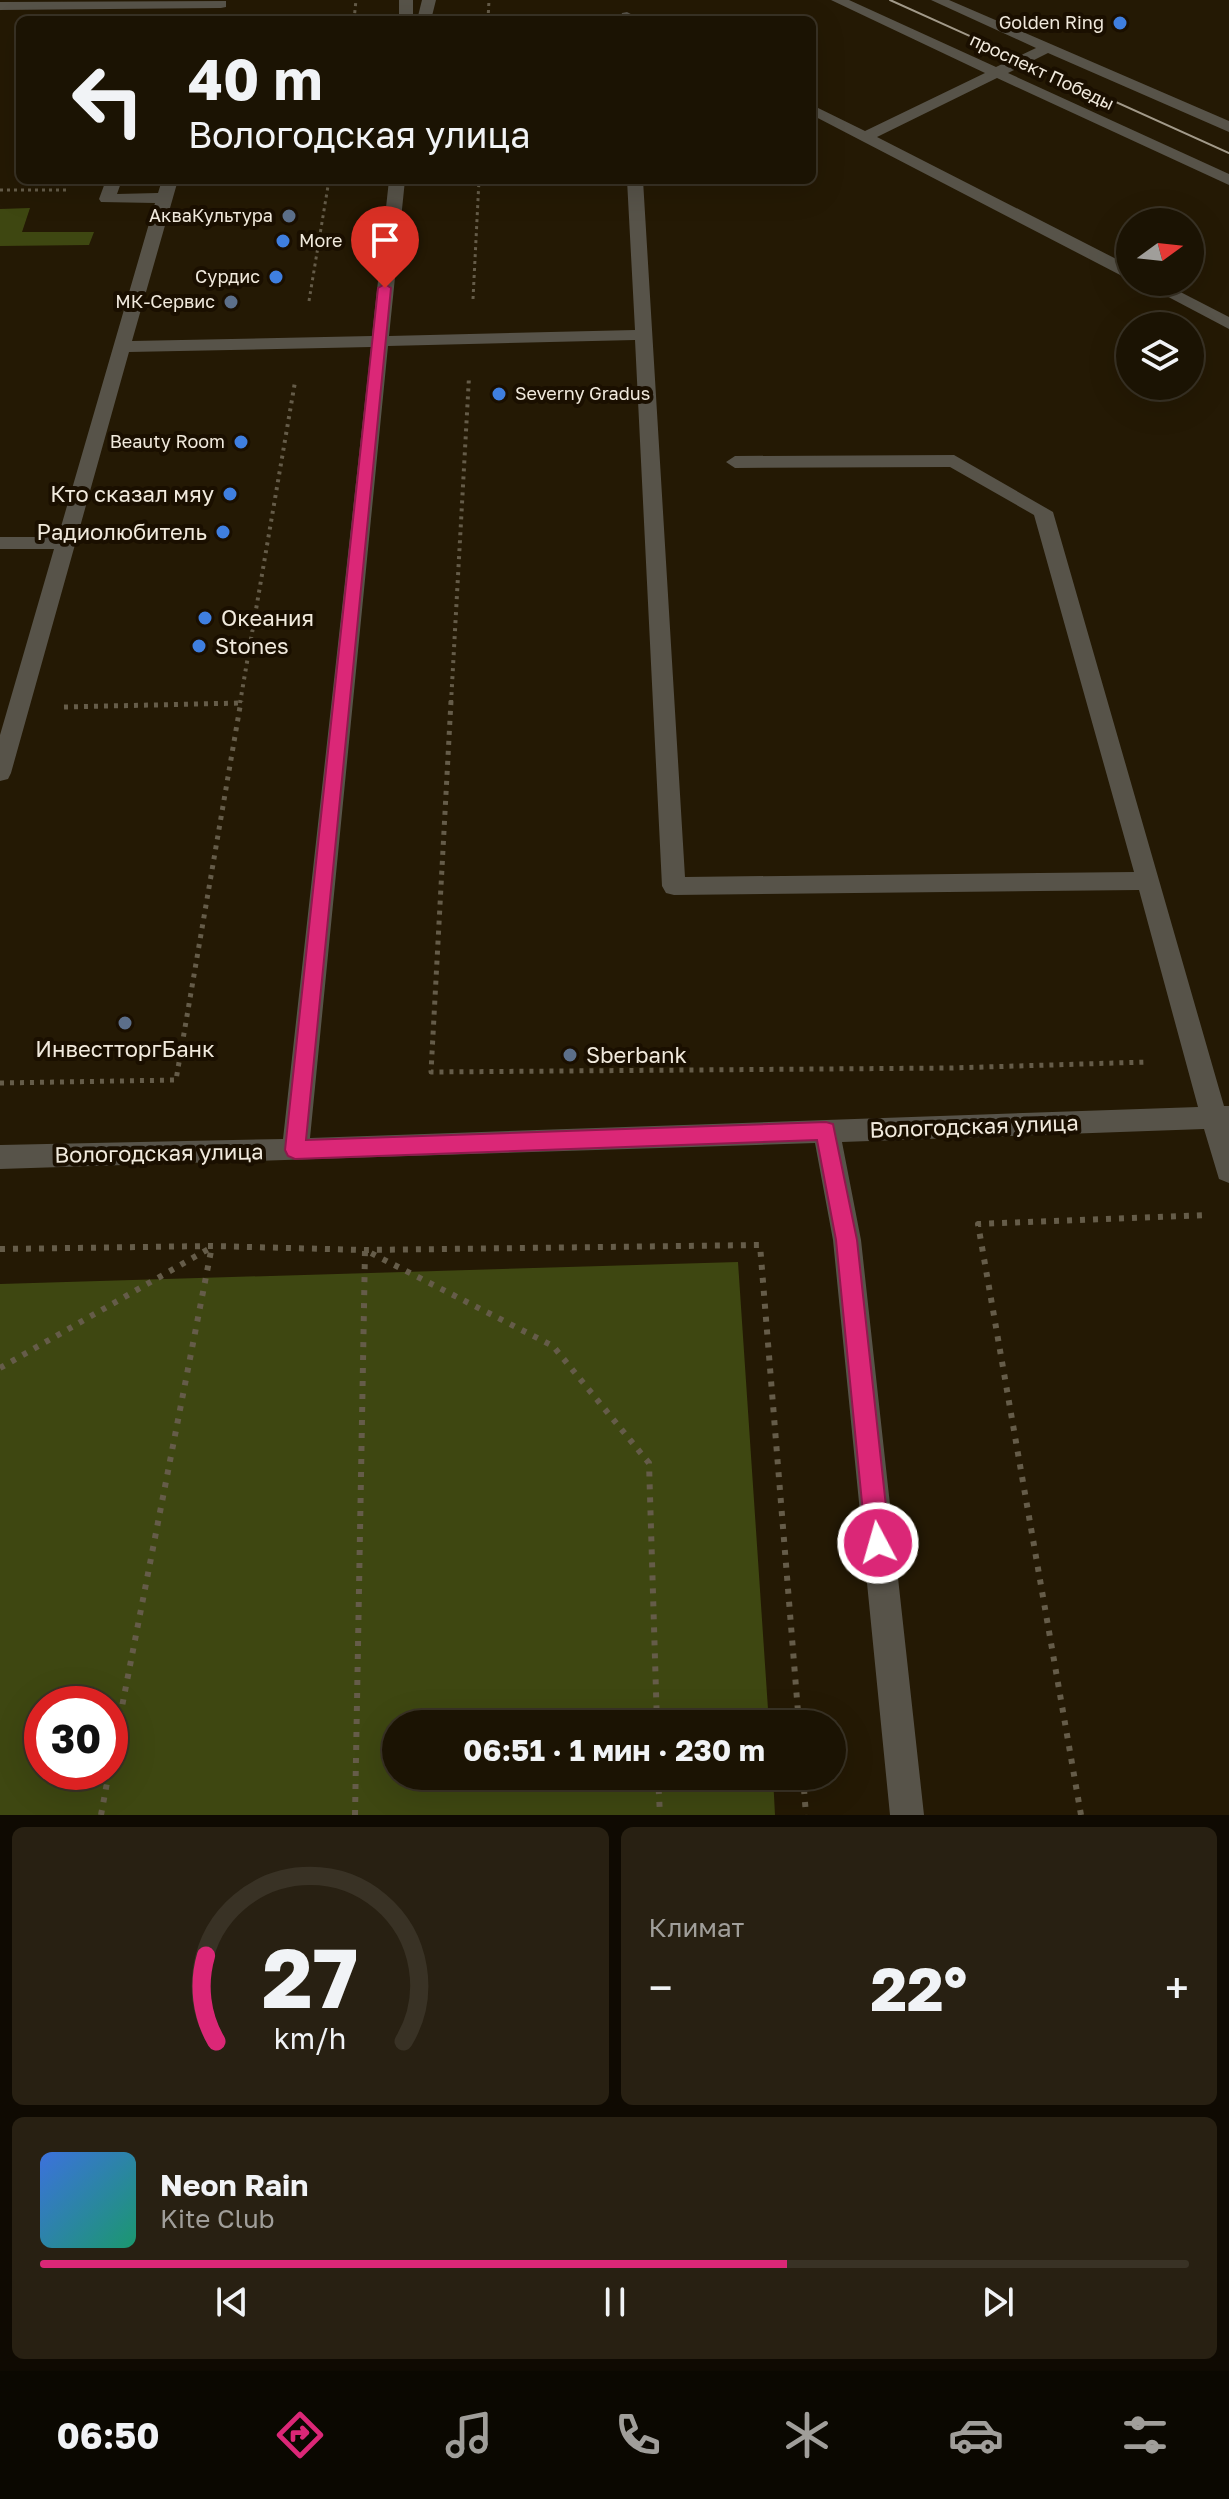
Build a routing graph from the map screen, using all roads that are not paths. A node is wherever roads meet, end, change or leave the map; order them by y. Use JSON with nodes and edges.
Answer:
{"nodes":[{"id":1,"x":838,"y":0,"type":"edge"},
{"id":2,"x":938,"y":0,"type":"edge"},
{"id":3,"x":221,"y":2,"type":"edge"},
{"id":4,"x":172,"y":5,"type":"junction"},
{"id":5,"x":0,"y":6,"type":"edge"},
{"id":6,"x":168,"y":16,"type":"edge"},
{"id":7,"x":1046,"y":49,"type":"junction"},
{"id":8,"x":996,"y":73,"type":"junction"},
{"id":9,"x":816,"y":111,"type":"edge"},
{"id":10,"x":1229,"y":127,"type":"edge"},
{"id":11,"x":866,"y":136,"type":"junction"},
{"id":12,"x":1229,"y":180,"type":"edge"},
{"id":13,"x":397,"y":184,"type":"edge"},
{"id":14,"x":635,"y":184,"type":"edge"},
{"id":15,"x":112,"y":185,"type":"edge"},
{"id":16,"x":167,"y":189,"type":"edge"},
{"id":17,"x":1116,"y":266,"type":"edge"},
{"id":18,"x":1175,"y":296,"type":"edge"},
{"id":19,"x":1229,"y":324,"type":"edge"},
{"id":20,"x":643,"y":335,"type":"junction"},
{"id":21,"x":378,"y":342,"type":"junction"},
{"id":22,"x":122,"y":347,"type":"junction"},
{"id":23,"x":735,"y":462,"type":"dead end"},
{"id":24,"x":0,"y":543,"type":"edge"},
{"id":25,"x":67,"y":543,"type":"junction"},
{"id":26,"x":0,"y":689,"type":"edge"},
{"id":27,"x":22,"y":698,"type":"junction"},
{"id":28,"x":0,"y":773,"type":"edge"},
{"id":29,"x":1148,"y":881,"type":"junction"},
{"id":30,"x":1221,"y":1117,"type":"edge"},
{"id":31,"x":826,"y":1131,"type":"junction"},
{"id":32,"x":295,"y":1150,"type":"junction"},
{"id":33,"x":0,"y":1157,"type":"edge"},
{"id":34,"x":1229,"y":1171,"type":"edge"},
{"id":35,"x":907,"y":1815,"type":"edge"}],
"edges":[{"from":1,"to":8,"type":"street","name":"проспект Победы"},
{"from":2,"to":7,"type":"street","name":"проспект Победы"},
{"from":3,"to":4,"type":"street"},
{"from":4,"to":5,"type":"street"},
{"from":4,"to":6,"type":"street"},
{"from":7,"to":8,"type":"street"},
{"from":7,"to":10,"type":"street","name":"проспект Победы"},
{"from":8,"to":11,"type":"street"},
{"from":8,"to":12,"type":"street","name":"проспект Победы"},
{"from":9,"to":11,"type":"street"},
{"from":11,"to":17,"type":"street"},
{"from":13,"to":21,"type":"street"},
{"from":14,"to":20,"type":"street"},
{"from":15,"to":16,"type":"street"},
{"from":16,"to":22,"type":"street"},
{"from":18,"to":19,"type":"street"},
{"from":20,"to":21,"type":"street"},
{"from":20,"to":29,"type":"street"},
{"from":21,"to":22,"type":"street"},
{"from":21,"to":32,"type":"street"},
{"from":22,"to":25,"type":"street"},
{"from":23,"to":29,"type":"street"},
{"from":24,"to":25,"type":"street"},
{"from":25,"to":27,"type":"street"},
{"from":26,"to":27,"type":"street"},
{"from":27,"to":28,"type":"street"},
{"from":29,"to":30,"type":"street"},
{"from":30,"to":31,"type":"street","name":"Вологодская улица"},
{"from":30,"to":34,"type":"street"},
{"from":31,"to":32,"type":"street","name":"Вологодская улица"},
{"from":31,"to":35,"type":"street"},
{"from":32,"to":33,"type":"street","name":"Вологодская улица"}]}
